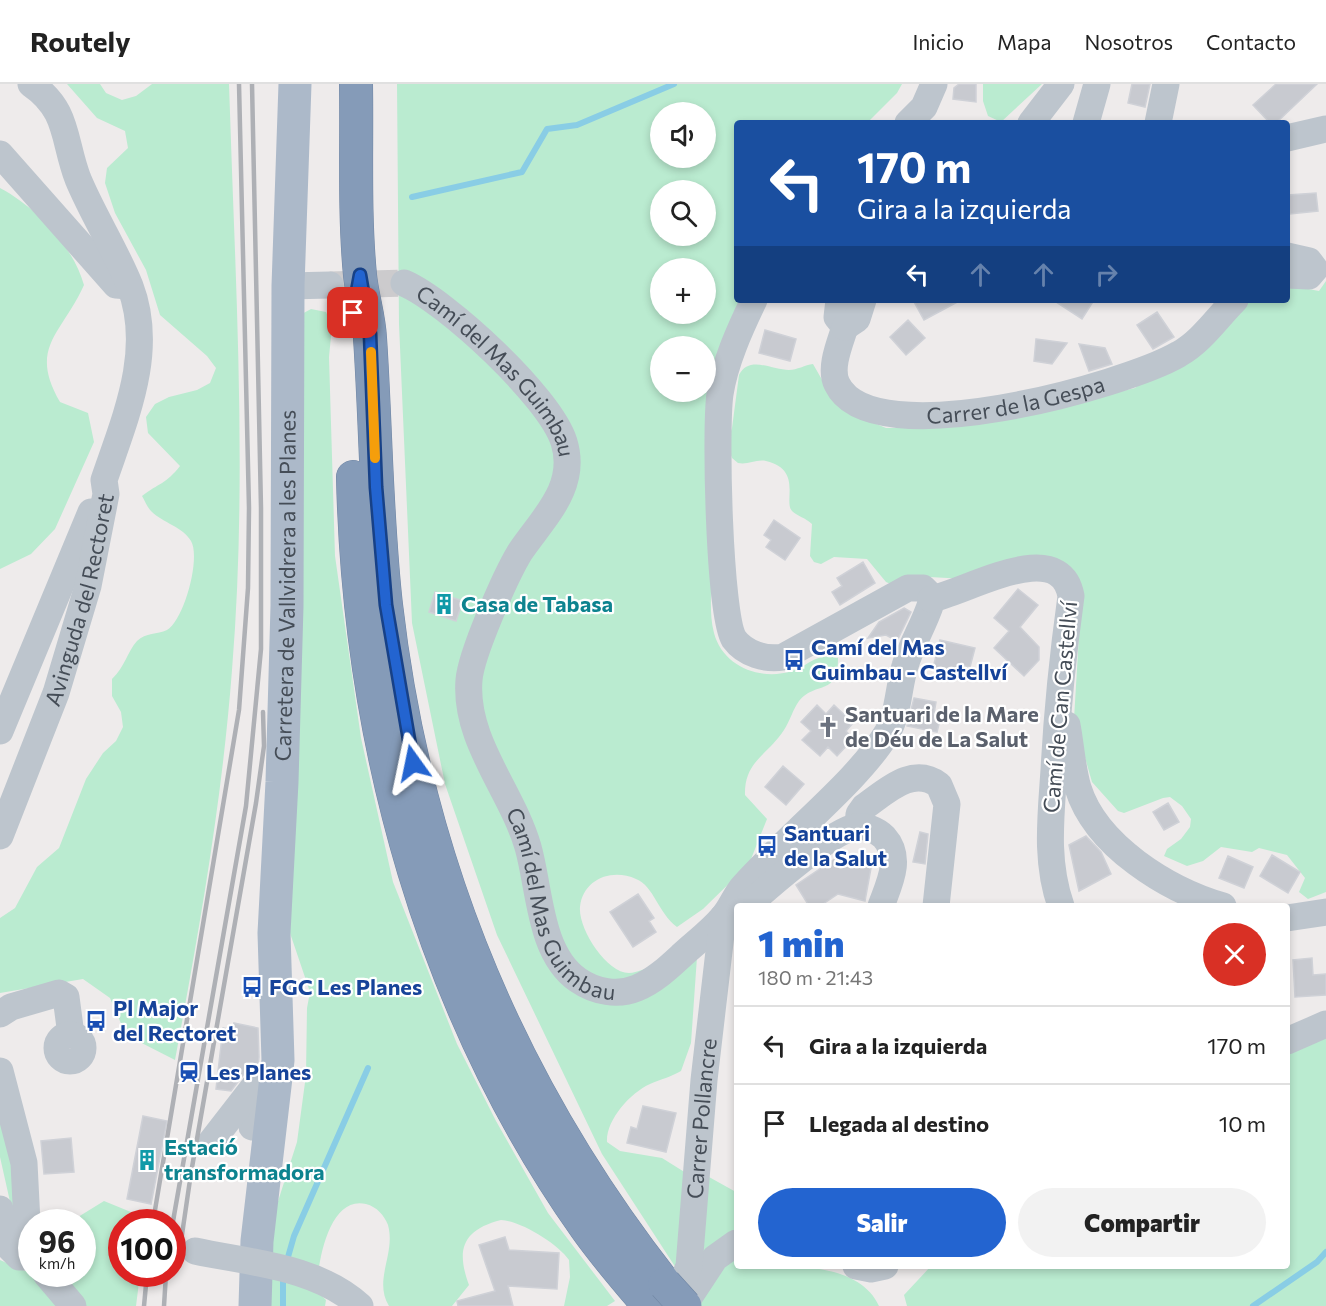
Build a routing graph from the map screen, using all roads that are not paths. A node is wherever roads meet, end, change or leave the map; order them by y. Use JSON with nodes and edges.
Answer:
{"nodes":[{"id":1,"x":31,"y":84,"type":"edge"},
{"id":2,"x":295,"y":84,"type":"edge"},
{"id":3,"x":356,"y":84,"type":"edge"},
{"id":4,"x":934,"y":84,"type":"edge"},
{"id":5,"x":1060,"y":84,"type":"edge"},
{"id":6,"x":1097,"y":84,"type":"edge"},
{"id":7,"x":1166,"y":84,"type":"edge"},
{"id":8,"x":910,"y":120,"type":"edge"},
{"id":9,"x":1032,"y":120,"type":"edge"},
{"id":10,"x":1087,"y":120,"type":"edge"},
{"id":11,"x":1159,"y":120,"type":"edge"},
{"id":12,"x":1326,"y":129,"type":"edge"},
{"id":13,"x":1290,"y":137,"type":"edge"},
{"id":14,"x":0,"y":154,"type":"edge"},
{"id":15,"x":1290,"y":257,"type":"edge"},
{"id":16,"x":1290,"y":275,"type":"edge"},
{"id":17,"x":345,"y":280,"type":"junction"},
{"id":18,"x":404,"y":283,"type":"tunnel mouth"},
{"id":19,"x":130,"y":286,"type":"junction"},
{"id":20,"x":288,"y":286,"type":"junction"},
{"id":21,"x":753,"y":303,"type":"edge"},
{"id":22,"x":839,"y":303,"type":"edge"},
{"id":23,"x":862,"y":303,"type":"edge"},
{"id":24,"x":1232,"y":303,"type":"edge"},
{"id":25,"x":845,"y":327,"type":"junction"},
{"id":26,"x":104,"y":480,"type":"junction"},
{"id":27,"x":931,"y":599,"type":"junction"},
{"id":28,"x":1058,"y":706,"type":"junction"},
{"id":29,"x":0,"y":731,"type":"edge"},
{"id":30,"x":858,"y":826,"type":"junction"},
{"id":31,"x":0,"y":836,"type":"edge"},
{"id":32,"x":738,"y":903,"type":"edge"},
{"id":33,"x":747,"y":903,"type":"edge"},
{"id":34,"x":882,"y":903,"type":"edge"},
{"id":35,"x":936,"y":903,"type":"edge"},
{"id":36,"x":1060,"y":903,"type":"edge"},
{"id":37,"x":1214,"y":903,"type":"edge"},
{"id":38,"x":1326,"y":912,"type":"edge"},
{"id":39,"x":734,"y":914,"type":"edge"},
{"id":40,"x":1290,"y":918,"type":"edge"},
{"id":41,"x":734,"y":922,"type":"edge"},
{"id":42,"x":0,"y":1014,"type":"edge"},
{"id":43,"x":1326,"y":1024,"type":"edge"},
{"id":44,"x":71,"y":1035,"type":"dead end"},
{"id":45,"x":1290,"y":1040,"type":"edge"},
{"id":46,"x":0,"y":1071,"type":"edge"},
{"id":47,"x":267,"y":1085,"type":"junction"},
{"id":48,"x":252,"y":1127,"type":"dead end"},
{"id":49,"x":211,"y":1142,"type":"dead end"},
{"id":50,"x":0,"y":1209,"type":"edge"},
{"id":51,"x":26,"y":1209,"type":"edge"},
{"id":52,"x":734,"y":1244,"type":"edge"},
{"id":53,"x":195,"y":1251,"type":"dead end"},
{"id":54,"x":18,"y":1256,"type":"edge"},
{"id":55,"x":57,"y":1287,"type":"edge"},
{"id":56,"x":664,"y":1302,"type":"edge"},
{"id":57,"x":73,"y":1306,"type":"edge"},
{"id":58,"x":255,"y":1306,"type":"edge"},
{"id":59,"x":360,"y":1306,"type":"edge"}],
"edges":[{"from":1,"to":19,"type":"street","name":"Avinguda del Rectoret"},
{"from":2,"to":20,"type":"main road","name":"Carretera de Vallvidrera a les Planes"},
{"from":3,"to":17,"type":"highway"},
{"from":4,"to":8,"type":"street"},
{"from":5,"to":9,"type":"street"},
{"from":6,"to":10,"type":"street"},
{"from":7,"to":11,"type":"street"},
{"from":12,"to":13,"type":"street"},
{"from":14,"to":19,"type":"street"},
{"from":15,"to":16,"type":"street"},
{"from":17,"to":20,"type":"street"},
{"from":17,"to":56,"type":"highway"},
{"from":18,"to":39,"type":"street","name":"Camí del Mas Guimbau"},
{"from":19,"to":26,"type":"street","name":"Avinguda del Rectoret"},
{"from":20,"to":47,"type":"main road","name":"Carretera de Vallvidrera a les Planes"},
{"from":21,"to":27,"type":"street"},
{"from":22,"to":25,"type":"street"},
{"from":23,"to":25,"type":"street"},
{"from":24,"to":25,"type":"street","name":"Carrer de la Gespa"},
{"from":26,"to":29,"type":"street"},
{"from":26,"to":31,"type":"street","name":"Avinguda del Rectoret"},
{"from":27,"to":28,"type":"street","name":"Camí de Can Castellví"},
{"from":27,"to":32,"type":"street","name":"Camí del Mas Guimbau"},
{"from":28,"to":36,"type":"street","name":"Camí de Can Castellví"},
{"from":28,"to":37,"type":"street"},
{"from":30,"to":33,"type":"street"},
{"from":30,"to":34,"type":"street"},
{"from":30,"to":35,"type":"street"},
{"from":38,"to":40,"type":"street"},
{"from":41,"to":56,"type":"street","name":"Carrer Pollancre"},
{"from":42,"to":44,"type":"street"},
{"from":43,"to":45,"type":"street"},
{"from":46,"to":51,"type":"street"},
{"from":47,"to":48,"type":"street"},
{"from":47,"to":49,"type":"street"},
{"from":47,"to":58,"type":"main road","name":"Carretera de Vallvidrera a les Planes"},
{"from":50,"to":54,"type":"street"},
{"from":52,"to":56,"type":"street"},
{"from":53,"to":59,"type":"street","bridge":true},
{"from":55,"to":57,"type":"street"}]}
